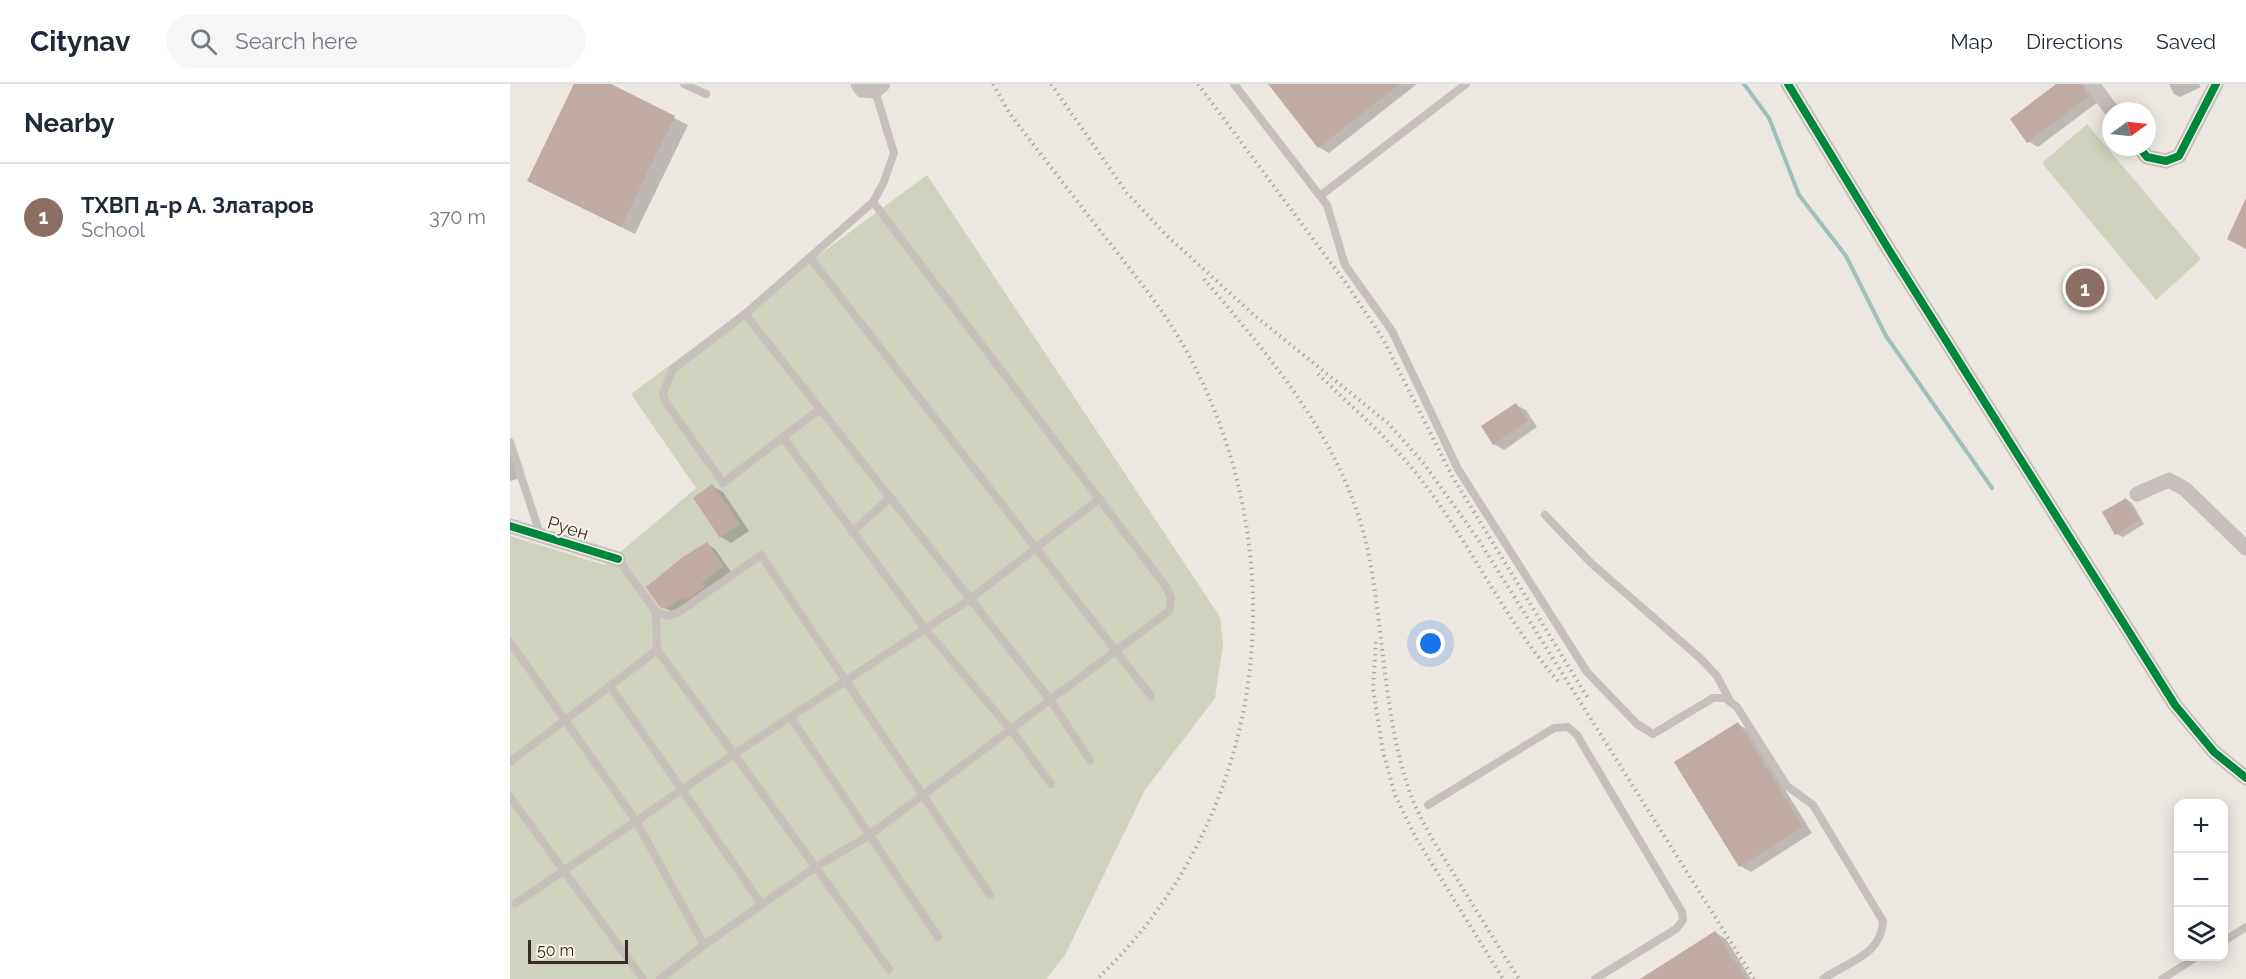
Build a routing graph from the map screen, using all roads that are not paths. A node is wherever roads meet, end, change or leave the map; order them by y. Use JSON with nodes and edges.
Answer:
{"nodes":[{"id":1,"x":684,"y":84,"type":"edge"},
{"id":2,"x":858,"y":84,"type":"edge"},
{"id":3,"x":1234,"y":84,"type":"edge"},
{"id":4,"x":1466,"y":84,"type":"edge"},
{"id":5,"x":1788,"y":84,"type":"edge"},
{"id":6,"x":2092,"y":84,"type":"edge"},
{"id":7,"x":2216,"y":84,"type":"edge"},
{"id":8,"x":879,"y":88,"type":"edge"},
{"id":9,"x":706,"y":94,"type":"dead end"},
{"id":10,"x":2105,"y":102,"type":"edge"},
{"id":11,"x":2146,"y":156,"type":"edge"},
{"id":12,"x":1320,"y":196,"type":"junction"},
{"id":13,"x":873,"y":202,"type":"junction"},
{"id":14,"x":810,"y":259,"type":"junction"},
{"id":15,"x":745,"y":315,"type":"junction"},
{"id":16,"x":820,"y":409,"type":"junction"},
{"id":17,"x":784,"y":439,"type":"junction"},
{"id":18,"x":510,"y":442,"type":"edge"},
{"id":19,"x":2137,"y":494,"type":"dead end"},
{"id":20,"x":891,"y":497,"type":"junction"},
{"id":21,"x":1099,"y":499,"type":"junction"},
{"id":22,"x":1545,"y":515,"type":"dead end"},
{"id":23,"x":510,"y":526,"type":"edge"},
{"id":24,"x":852,"y":532,"type":"junction"},
{"id":25,"x":541,"y":536,"type":"junction"},
{"id":26,"x":2246,"y":548,"type":"edge"},
{"id":27,"x":1036,"y":550,"type":"junction"},
{"id":28,"x":618,"y":559,"type":"joint"},
{"id":29,"x":969,"y":600,"type":"junction"},
{"id":30,"x":656,"y":612,"type":"junction"},
{"id":31,"x":926,"y":630,"type":"junction"},
{"id":32,"x":510,"y":642,"type":"edge"},
{"id":33,"x":657,"y":650,"type":"junction"},
{"id":34,"x":1115,"y":651,"type":"junction"},
{"id":35,"x":845,"y":681,"type":"junction"},
{"id":36,"x":609,"y":686,"type":"junction"},
{"id":37,"x":1151,"y":696,"type":"dead end"},
{"id":38,"x":1051,"y":701,"type":"junction"},
{"id":39,"x":1731,"y":702,"type":"junction"},
{"id":40,"x":791,"y":718,"type":"junction"},
{"id":41,"x":566,"y":719,"type":"junction"},
{"id":42,"x":1012,"y":731,"type":"junction"},
{"id":43,"x":734,"y":754,"type":"junction"},
{"id":44,"x":1090,"y":760,"type":"dead end"},
{"id":45,"x":510,"y":762,"type":"edge"},
{"id":46,"x":2246,"y":778,"type":"edge"},
{"id":47,"x":1051,"y":784,"type":"dead end"},
{"id":48,"x":682,"y":790,"type":"junction"},
{"id":49,"x":921,"y":795,"type":"junction"},
{"id":50,"x":510,"y":797,"type":"edge"},
{"id":51,"x":1428,"y":806,"type":"dead end"},
{"id":52,"x":636,"y":821,"type":"junction"},
{"id":53,"x":868,"y":836,"type":"junction"},
{"id":54,"x":814,"y":868,"type":"junction"},
{"id":55,"x":565,"y":870,"type":"junction"},
{"id":56,"x":990,"y":895,"type":"dead end"},
{"id":57,"x":514,"y":904,"type":"dead end"},
{"id":58,"x":762,"y":905,"type":"junction"},
{"id":59,"x":2246,"y":927,"type":"edge"},
{"id":60,"x":938,"y":937,"type":"dead end"},
{"id":61,"x":2228,"y":938,"type":"edge"},
{"id":62,"x":704,"y":945,"type":"junction"},
{"id":63,"x":2191,"y":961,"type":"edge"},
{"id":64,"x":889,"y":969,"type":"dead end"},
{"id":65,"x":643,"y":979,"type":"edge"},
{"id":66,"x":660,"y":979,"type":"edge"},
{"id":67,"x":1595,"y":979,"type":"edge"},
{"id":68,"x":1823,"y":979,"type":"edge"},
{"id":69,"x":2162,"y":979,"type":"edge"}],
"edges":[{"from":1,"to":9,"type":"lane"},
{"from":2,"to":8,"type":"street"},
{"from":3,"to":12,"type":"lane"},
{"from":4,"to":12,"type":"lane"},
{"from":5,"to":46,"type":"street"},
{"from":6,"to":10,"type":"street"},
{"from":7,"to":11,"type":"street"},
{"from":8,"to":13,"type":"lane"},
{"from":12,"to":39,"type":"lane"},
{"from":13,"to":14,"type":"lane"},
{"from":13,"to":21,"type":"lane"},
{"from":14,"to":15,"type":"lane"},
{"from":14,"to":27,"type":"lane"},
{"from":15,"to":16,"type":"lane"},
{"from":15,"to":17,"type":"lane"},
{"from":16,"to":17,"type":"lane"},
{"from":16,"to":20,"type":"lane"},
{"from":17,"to":24,"type":"lane"},
{"from":18,"to":25,"type":"lane"},
{"from":19,"to":26,"type":"street"},
{"from":20,"to":24,"type":"lane"},
{"from":20,"to":29,"type":"lane"},
{"from":21,"to":27,"type":"lane"},
{"from":21,"to":34,"type":"lane"},
{"from":22,"to":39,"type":"lane"},
{"from":23,"to":25,"type":"street","name":"Руен"},
{"from":24,"to":31,"type":"lane"},
{"from":25,"to":28,"type":"street","name":"Руен"},
{"from":27,"to":29,"type":"lane"},
{"from":27,"to":34,"type":"lane"},
{"from":28,"to":30,"type":"lane"},
{"from":29,"to":31,"type":"lane"},
{"from":29,"to":38,"type":"lane"},
{"from":30,"to":33,"type":"lane"},
{"from":30,"to":35,"type":"lane"},
{"from":31,"to":35,"type":"lane"},
{"from":31,"to":42,"type":"lane"},
{"from":32,"to":41,"type":"lane"},
{"from":33,"to":36,"type":"lane"},
{"from":33,"to":43,"type":"lane"},
{"from":34,"to":37,"type":"lane"},
{"from":34,"to":38,"type":"lane"},
{"from":35,"to":40,"type":"lane"},
{"from":35,"to":49,"type":"lane"},
{"from":36,"to":41,"type":"lane"},
{"from":36,"to":48,"type":"lane"},
{"from":38,"to":42,"type":"lane"},
{"from":38,"to":44,"type":"lane"},
{"from":39,"to":68,"type":"lane"},
{"from":40,"to":43,"type":"lane"},
{"from":40,"to":53,"type":"lane"},
{"from":41,"to":45,"type":"lane"},
{"from":41,"to":52,"type":"lane"},
{"from":42,"to":47,"type":"lane"},
{"from":42,"to":49,"type":"lane"},
{"from":43,"to":48,"type":"lane"},
{"from":43,"to":54,"type":"lane"},
{"from":48,"to":52,"type":"lane"},
{"from":48,"to":58,"type":"lane"},
{"from":49,"to":53,"type":"lane"},
{"from":49,"to":56,"type":"lane"},
{"from":50,"to":55,"type":"lane"},
{"from":51,"to":67,"type":"lane"},
{"from":52,"to":55,"type":"lane"},
{"from":52,"to":62,"type":"lane"},
{"from":53,"to":54,"type":"lane"},
{"from":53,"to":60,"type":"lane"},
{"from":54,"to":58,"type":"lane"},
{"from":54,"to":64,"type":"lane"},
{"from":55,"to":57,"type":"lane"},
{"from":55,"to":65,"type":"lane"},
{"from":58,"to":62,"type":"lane"},
{"from":59,"to":61,"type":"lane"},
{"from":62,"to":66,"type":"lane"},
{"from":63,"to":69,"type":"lane"}]}
